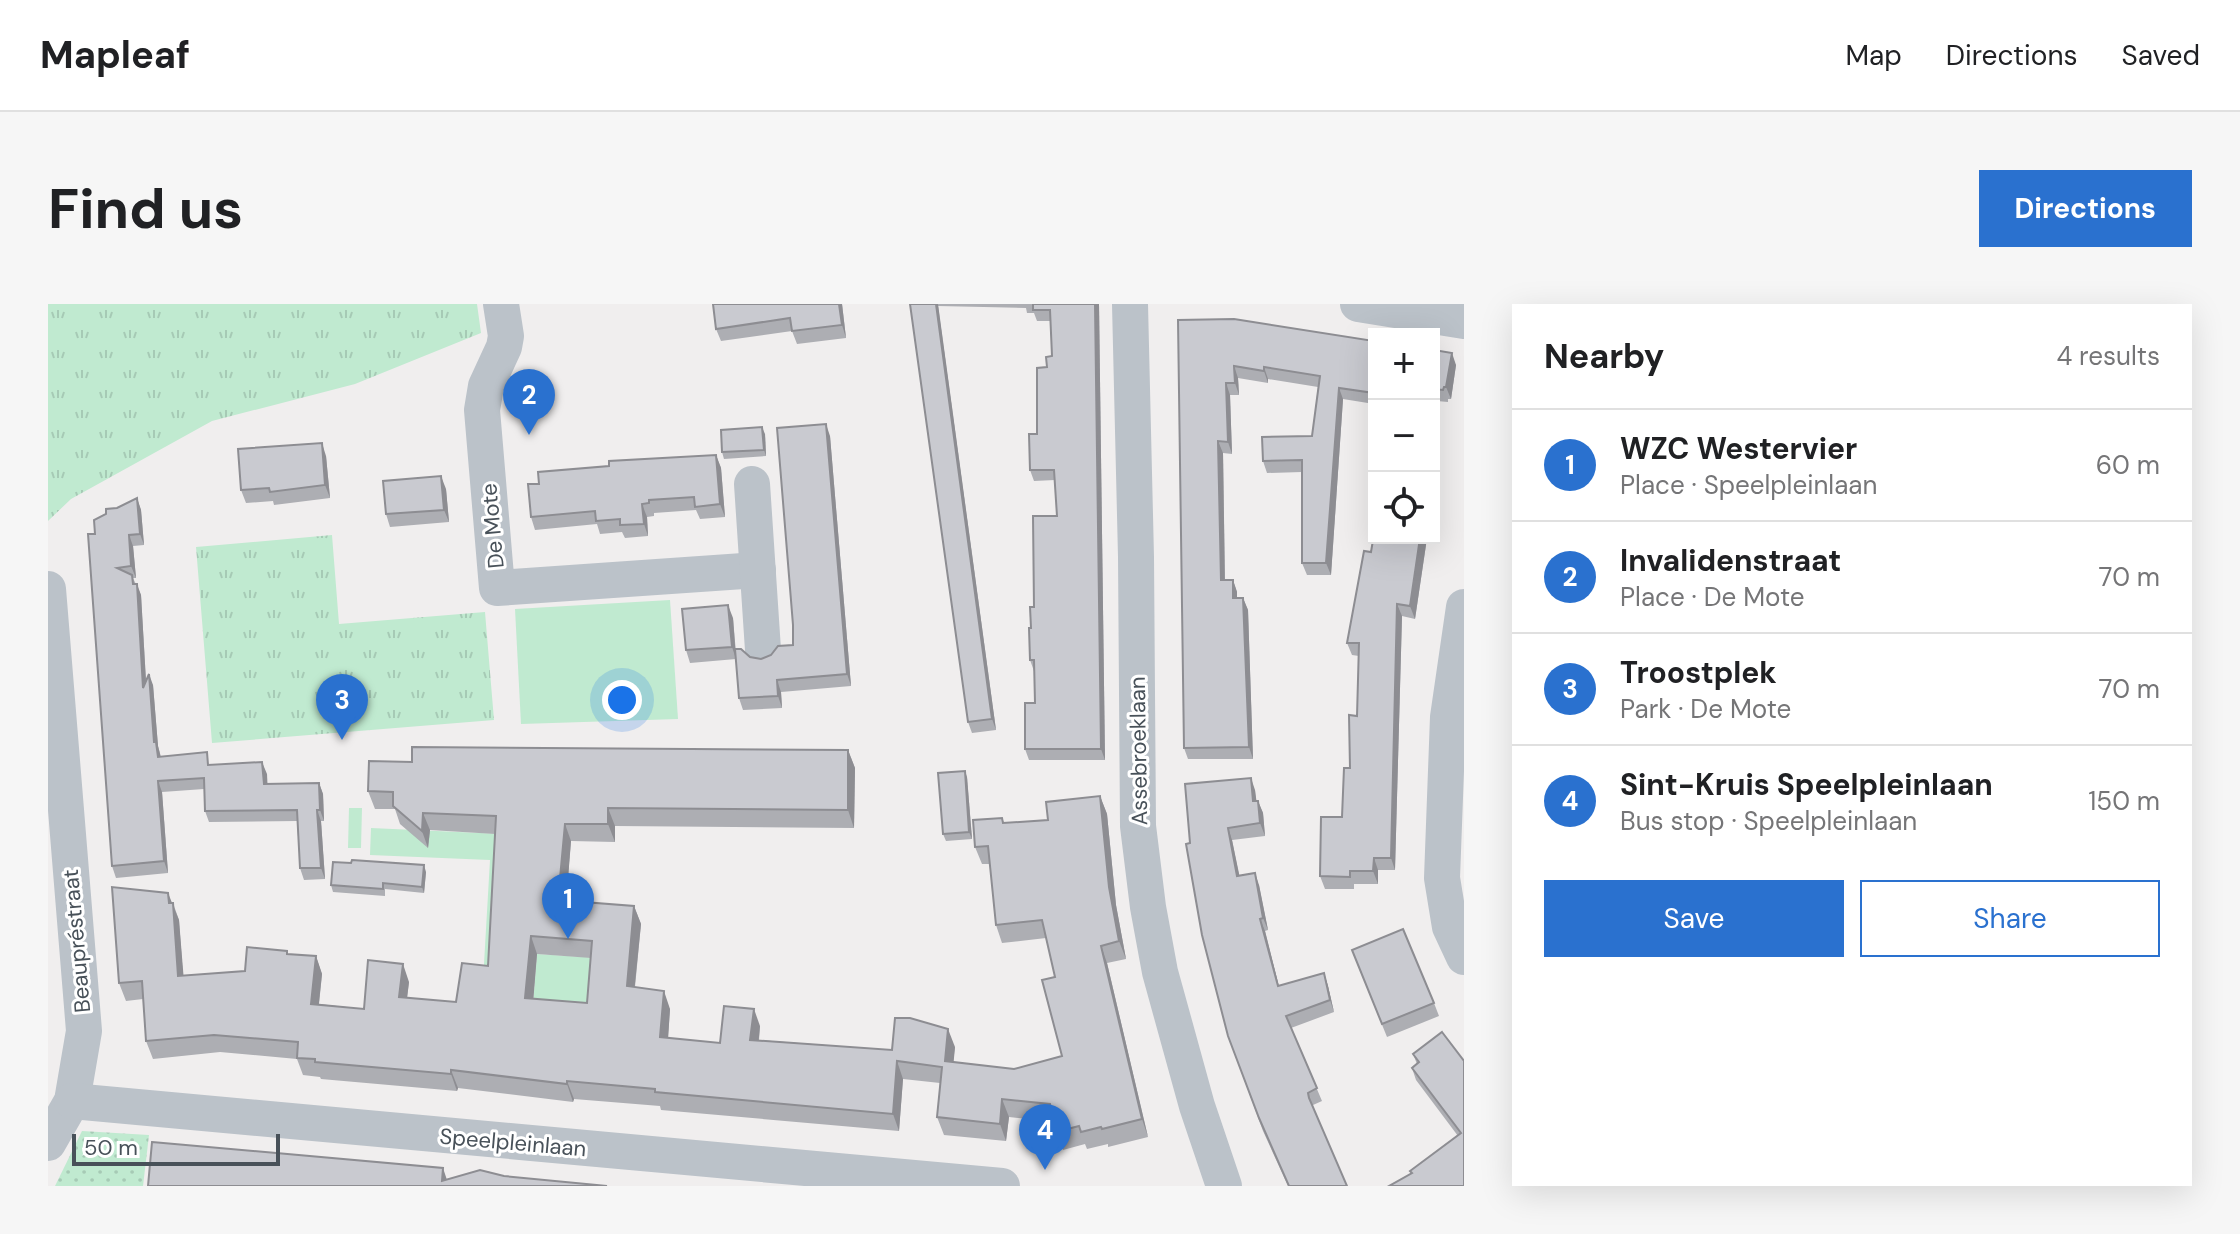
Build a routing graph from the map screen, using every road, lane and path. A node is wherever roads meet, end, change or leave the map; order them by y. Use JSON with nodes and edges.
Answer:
{"nodes":[{"id":1,"x":501,"y":304,"type":"edge"},
{"id":2,"x":1130,"y":304,"type":"edge"},
{"id":3,"x":1358,"y":304,"type":"edge"},
{"id":4,"x":1464,"y":321,"type":"edge"},
{"id":5,"x":752,"y":484,"type":"dead end"},
{"id":6,"x":758,"y":570,"type":"junction"},
{"id":7,"x":48,"y":589,"type":"edge"},
{"id":8,"x":1464,"y":607,"type":"edge"},
{"id":9,"x":763,"y":650,"type":"dead end"},
{"id":10,"x":1464,"y":957,"type":"edge"},
{"id":11,"x":72,"y":1101,"type":"junction"},
{"id":12,"x":48,"y":1143,"type":"edge"},
{"id":13,"x":1214,"y":1183,"type":"edge"},
{"id":14,"x":1002,"y":1186,"type":"edge"}],
"edges":[{"from":1,"to":6,"type":"street","name":"De Mote"},
{"from":2,"to":13,"type":"street","name":"Assebroeklaan"},
{"from":3,"to":4,"type":"street"},
{"from":5,"to":6,"type":"street"},
{"from":6,"to":9,"type":"street"},
{"from":7,"to":11,"type":"street","name":"Beaupréstraat"},
{"from":8,"to":10,"type":"street"},
{"from":11,"to":12,"type":"street"},
{"from":11,"to":14,"type":"street","name":"Speelpleinlaan"}]}
